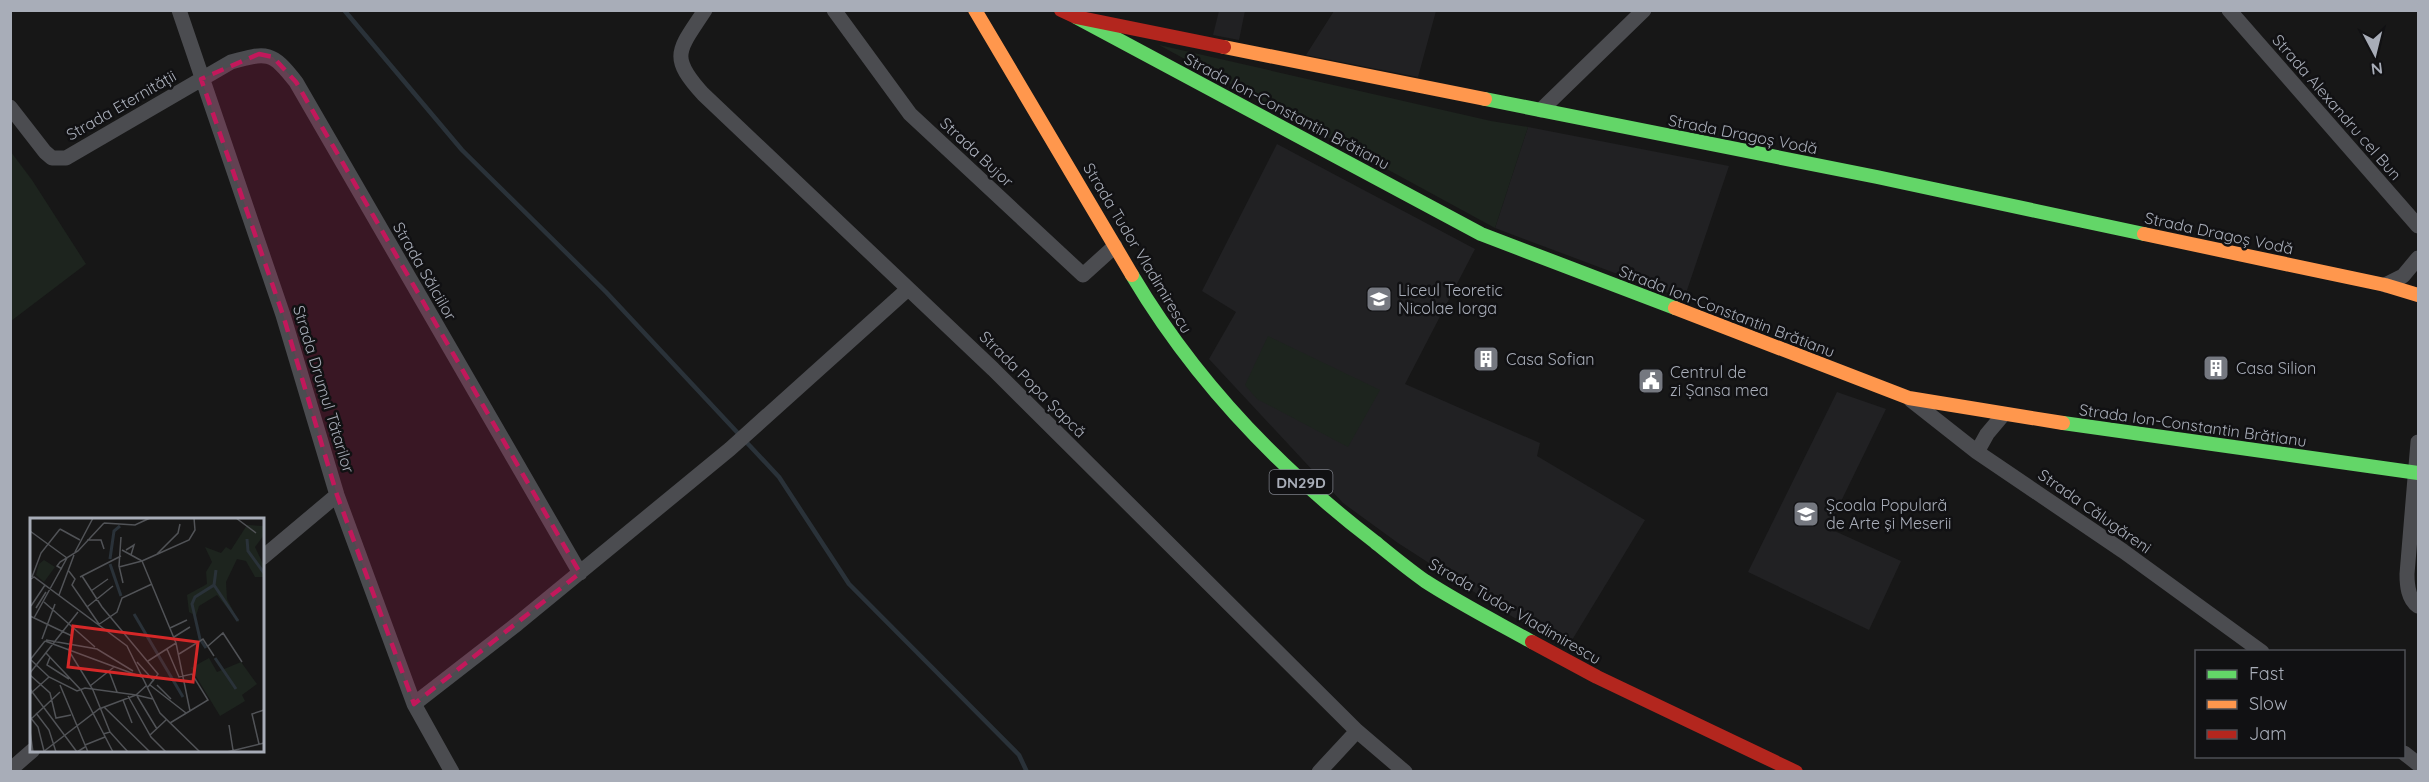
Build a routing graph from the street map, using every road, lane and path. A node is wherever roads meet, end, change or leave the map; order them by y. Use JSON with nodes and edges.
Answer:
{"nodes":[{"id":1,"x":179,"y":10,"type":"edge"},
{"id":2,"x":705,"y":10,"type":"edge"},
{"id":3,"x":834,"y":10,"type":"edge"},
{"id":4,"x":975,"y":10,"type":"edge"},
{"id":5,"x":1061,"y":10,"type":"edge"},
{"id":6,"x":2229,"y":10,"type":"edge"},
{"id":7,"x":1638,"y":13,"type":"edge"},
{"id":8,"x":1076,"y":17,"type":"junction"},
{"id":9,"x":201,"y":79,"type":"junction"},
{"id":10,"x":10,"y":107,"type":"edge"},
{"id":11,"x":1541,"y":111,"type":"junction"},
{"id":12,"x":2418,"y":226,"type":"edge"},
{"id":13,"x":1115,"y":246,"type":"junction"},
{"id":14,"x":2418,"y":258,"type":"edge"},
{"id":15,"x":2385,"y":285,"type":"junction"},
{"id":16,"x":908,"y":289,"type":"junction"},
{"id":17,"x":2418,"y":294,"type":"edge"},
{"id":18,"x":1909,"y":398,"type":"junction"},
{"id":19,"x":2003,"y":415,"type":"junction"},
{"id":20,"x":2418,"y":442,"type":"edge"},
{"id":21,"x":1977,"y":452,"type":"junction"},
{"id":22,"x":2417,"y":473,"type":"edge"},
{"id":23,"x":337,"y":495,"type":"junction"},
{"id":24,"x":264,"y":556,"type":"edge"},
{"id":25,"x":580,"y":573,"type":"junction"},
{"id":26,"x":2418,"y":606,"type":"edge"},
{"id":27,"x":2261,"y":650,"type":"edge"},
{"id":28,"x":414,"y":704,"type":"junction"},
{"id":29,"x":1357,"y":731,"type":"junction"},
{"id":30,"x":31,"y":752,"type":"edge"},
{"id":31,"x":2405,"y":754,"type":"edge"},
{"id":32,"x":2418,"y":764,"type":"edge"},
{"id":33,"x":10,"y":770,"type":"edge"},
{"id":34,"x":452,"y":771,"type":"edge"},
{"id":35,"x":1319,"y":771,"type":"edge"},
{"id":36,"x":1405,"y":771,"type":"edge"},
{"id":37,"x":1796,"y":771,"type":"edge"}],
"edges":[{"from":1,"to":9,"type":"street","name":"Strada Drumul Tătarilor"},
{"from":2,"to":16,"type":"street","name":"Strada Popa Șapcă"},
{"from":3,"to":13,"type":"street","name":"Strada Bujor"},
{"from":4,"to":13,"type":"street","name":"Strada Tudor Vladimirescu","number":"DN29D"},
{"from":5,"to":8,"type":"street","name":"Strada Dragoș Vodă"},
{"from":6,"to":12,"type":"street","name":"Strada Alexandru cel Bun"},
{"from":7,"to":11,"type":"street"},
{"from":8,"to":11,"type":"street","name":"Strada Dragoș Vodă"},
{"from":8,"to":18,"type":"street","name":"Strada Ion-Constantin Brătianu"},
{"from":9,"to":10,"type":"street","name":"Strada Eternității"},
{"from":9,"to":23,"type":"street","name":"Strada Drumul Tătarilor"},
{"from":9,"to":25,"type":"street","name":"Strada Sălciilor"},
{"from":11,"to":15,"type":"street","name":"Strada Dragoș Vodă"},
{"from":13,"to":37,"type":"street","name":"Strada Tudor Vladimirescu","number":"DN29D"},
{"from":14,"to":15,"type":"street"},
{"from":15,"to":17,"type":"street","name":"Strada Dragoș Vodă"},
{"from":16,"to":25,"type":"street"},
{"from":16,"to":29,"type":"street","name":"Strada Popa Șapcă"},
{"from":18,"to":19,"type":"street","name":"Strada Ion-Constantin Brătianu"},
{"from":18,"to":21,"type":"street","name":"Strada Călugăreni"},
{"from":19,"to":21,"type":"street"},
{"from":19,"to":22,"type":"street","name":"Strada Ion-Constantin Brătianu"},
{"from":20,"to":22,"type":"street"},
{"from":21,"to":27,"type":"street","name":"Strada Călugăreni"},
{"from":22,"to":26,"type":"street"},
{"from":23,"to":24,"type":"street"},
{"from":23,"to":28,"type":"street","name":"Strada Drumul Tătarilor"},
{"from":25,"to":28,"type":"street"},
{"from":28,"to":34,"type":"street","name":"Strada Drumul Tătarilor"},
{"from":29,"to":35,"type":"street"},
{"from":29,"to":36,"type":"street","name":"Strada Popa Șapcă"},
{"from":30,"to":33,"type":"street"},
{"from":31,"to":32,"type":"street"}]}
